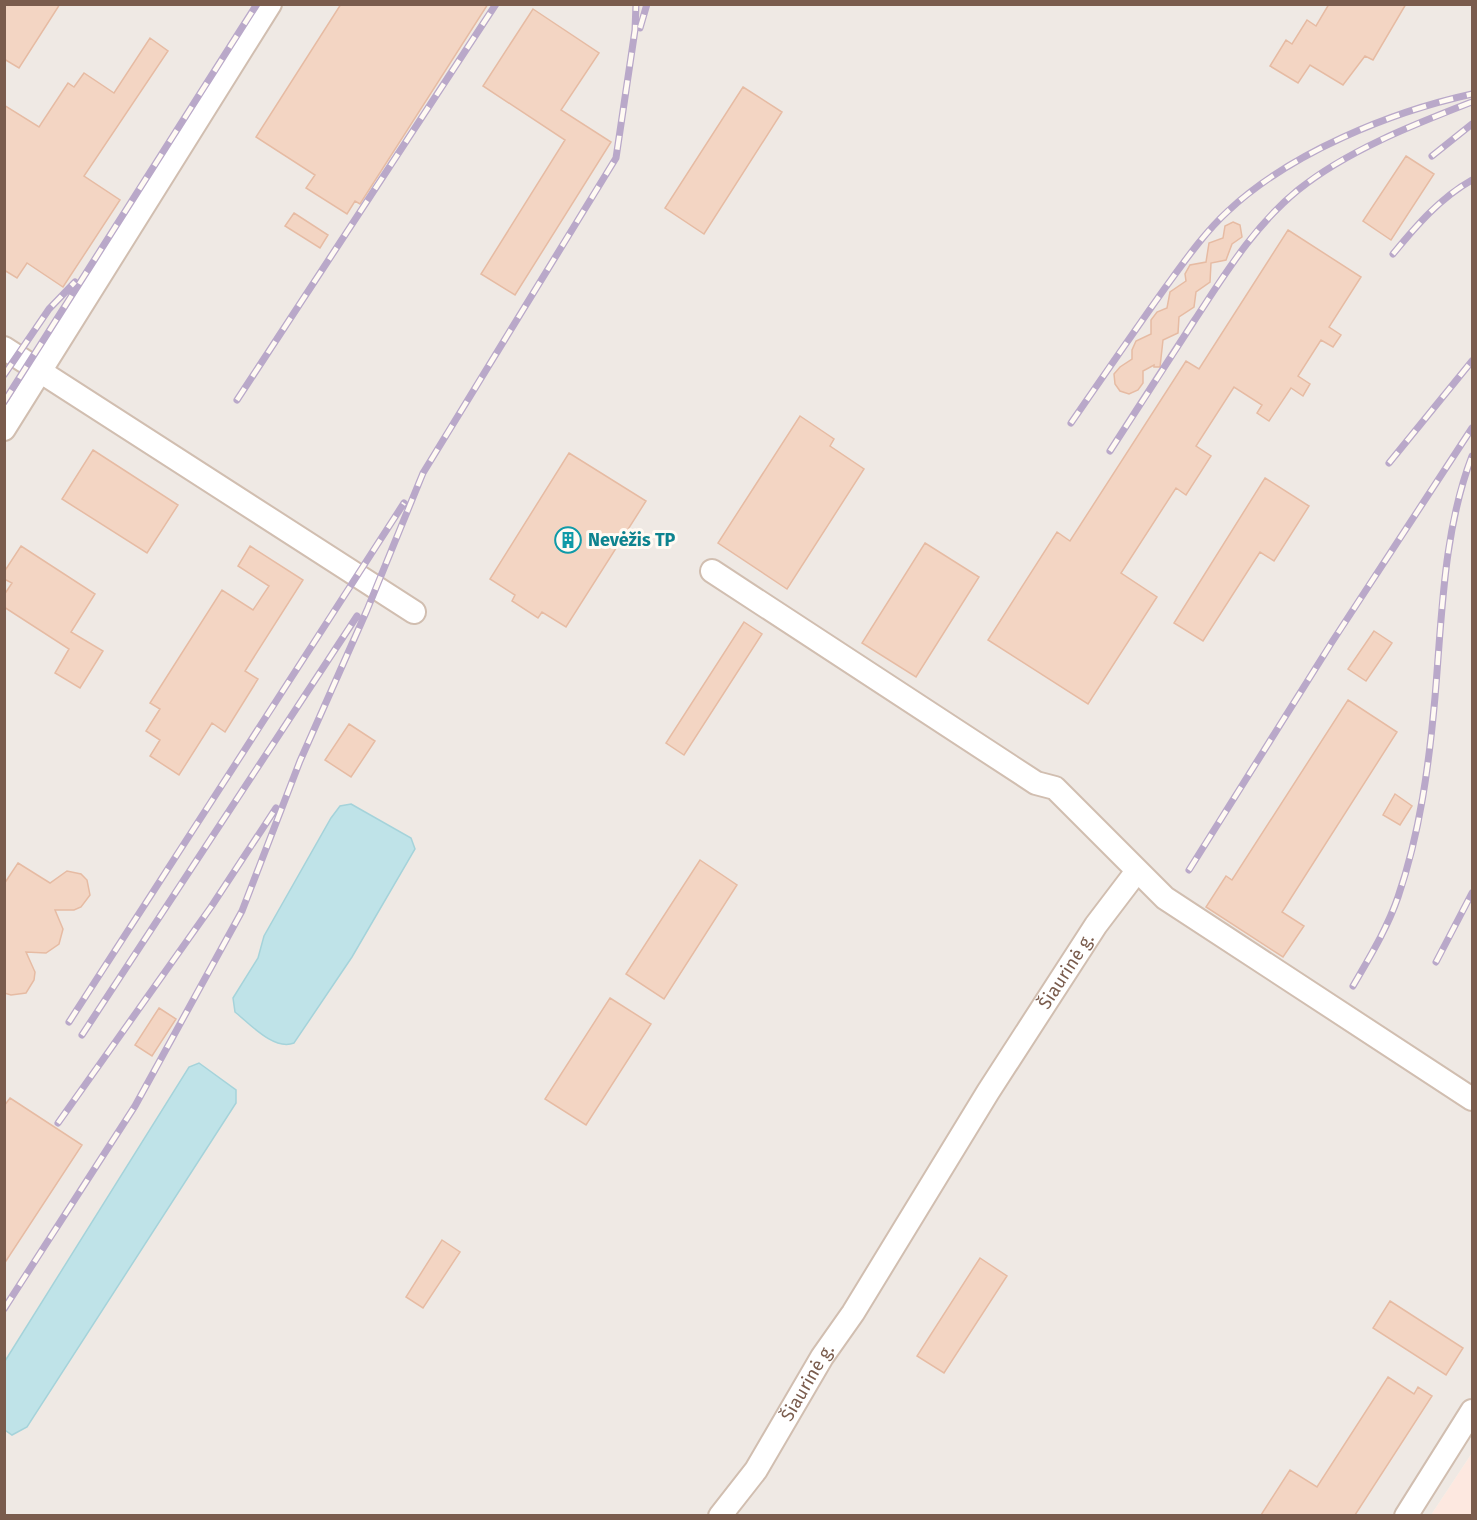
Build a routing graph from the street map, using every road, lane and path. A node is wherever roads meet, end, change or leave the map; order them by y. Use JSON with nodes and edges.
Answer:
{"nodes":[{"id":1,"x":270,"y":4,"type":"edge"},
{"id":2,"x":4,"y":348,"type":"edge"},
{"id":3,"x":41,"y":371,"type":"junction"},
{"id":4,"x":4,"y":429,"type":"edge"},
{"id":5,"x":712,"y":572,"type":"dead end"},
{"id":6,"x":414,"y":612,"type":"dead end"},
{"id":7,"x":1137,"y":871,"type":"junction"},
{"id":8,"x":1473,"y":1099,"type":"edge"},
{"id":9,"x":1473,"y":1411,"type":"edge"},
{"id":10,"x":720,"y":1515,"type":"edge"},
{"id":11,"x":1406,"y":1515,"type":"edge"}],
"edges":[{"from":1,"to":3,"type":"street"},
{"from":2,"to":3,"type":"street"},
{"from":3,"to":4,"type":"street"},
{"from":3,"to":6,"type":"street"},
{"from":5,"to":7,"type":"street"},
{"from":7,"to":8,"type":"street"},
{"from":7,"to":10,"type":"street","name":"Šiaurinė g."},
{"from":9,"to":11,"type":"street"}]}
